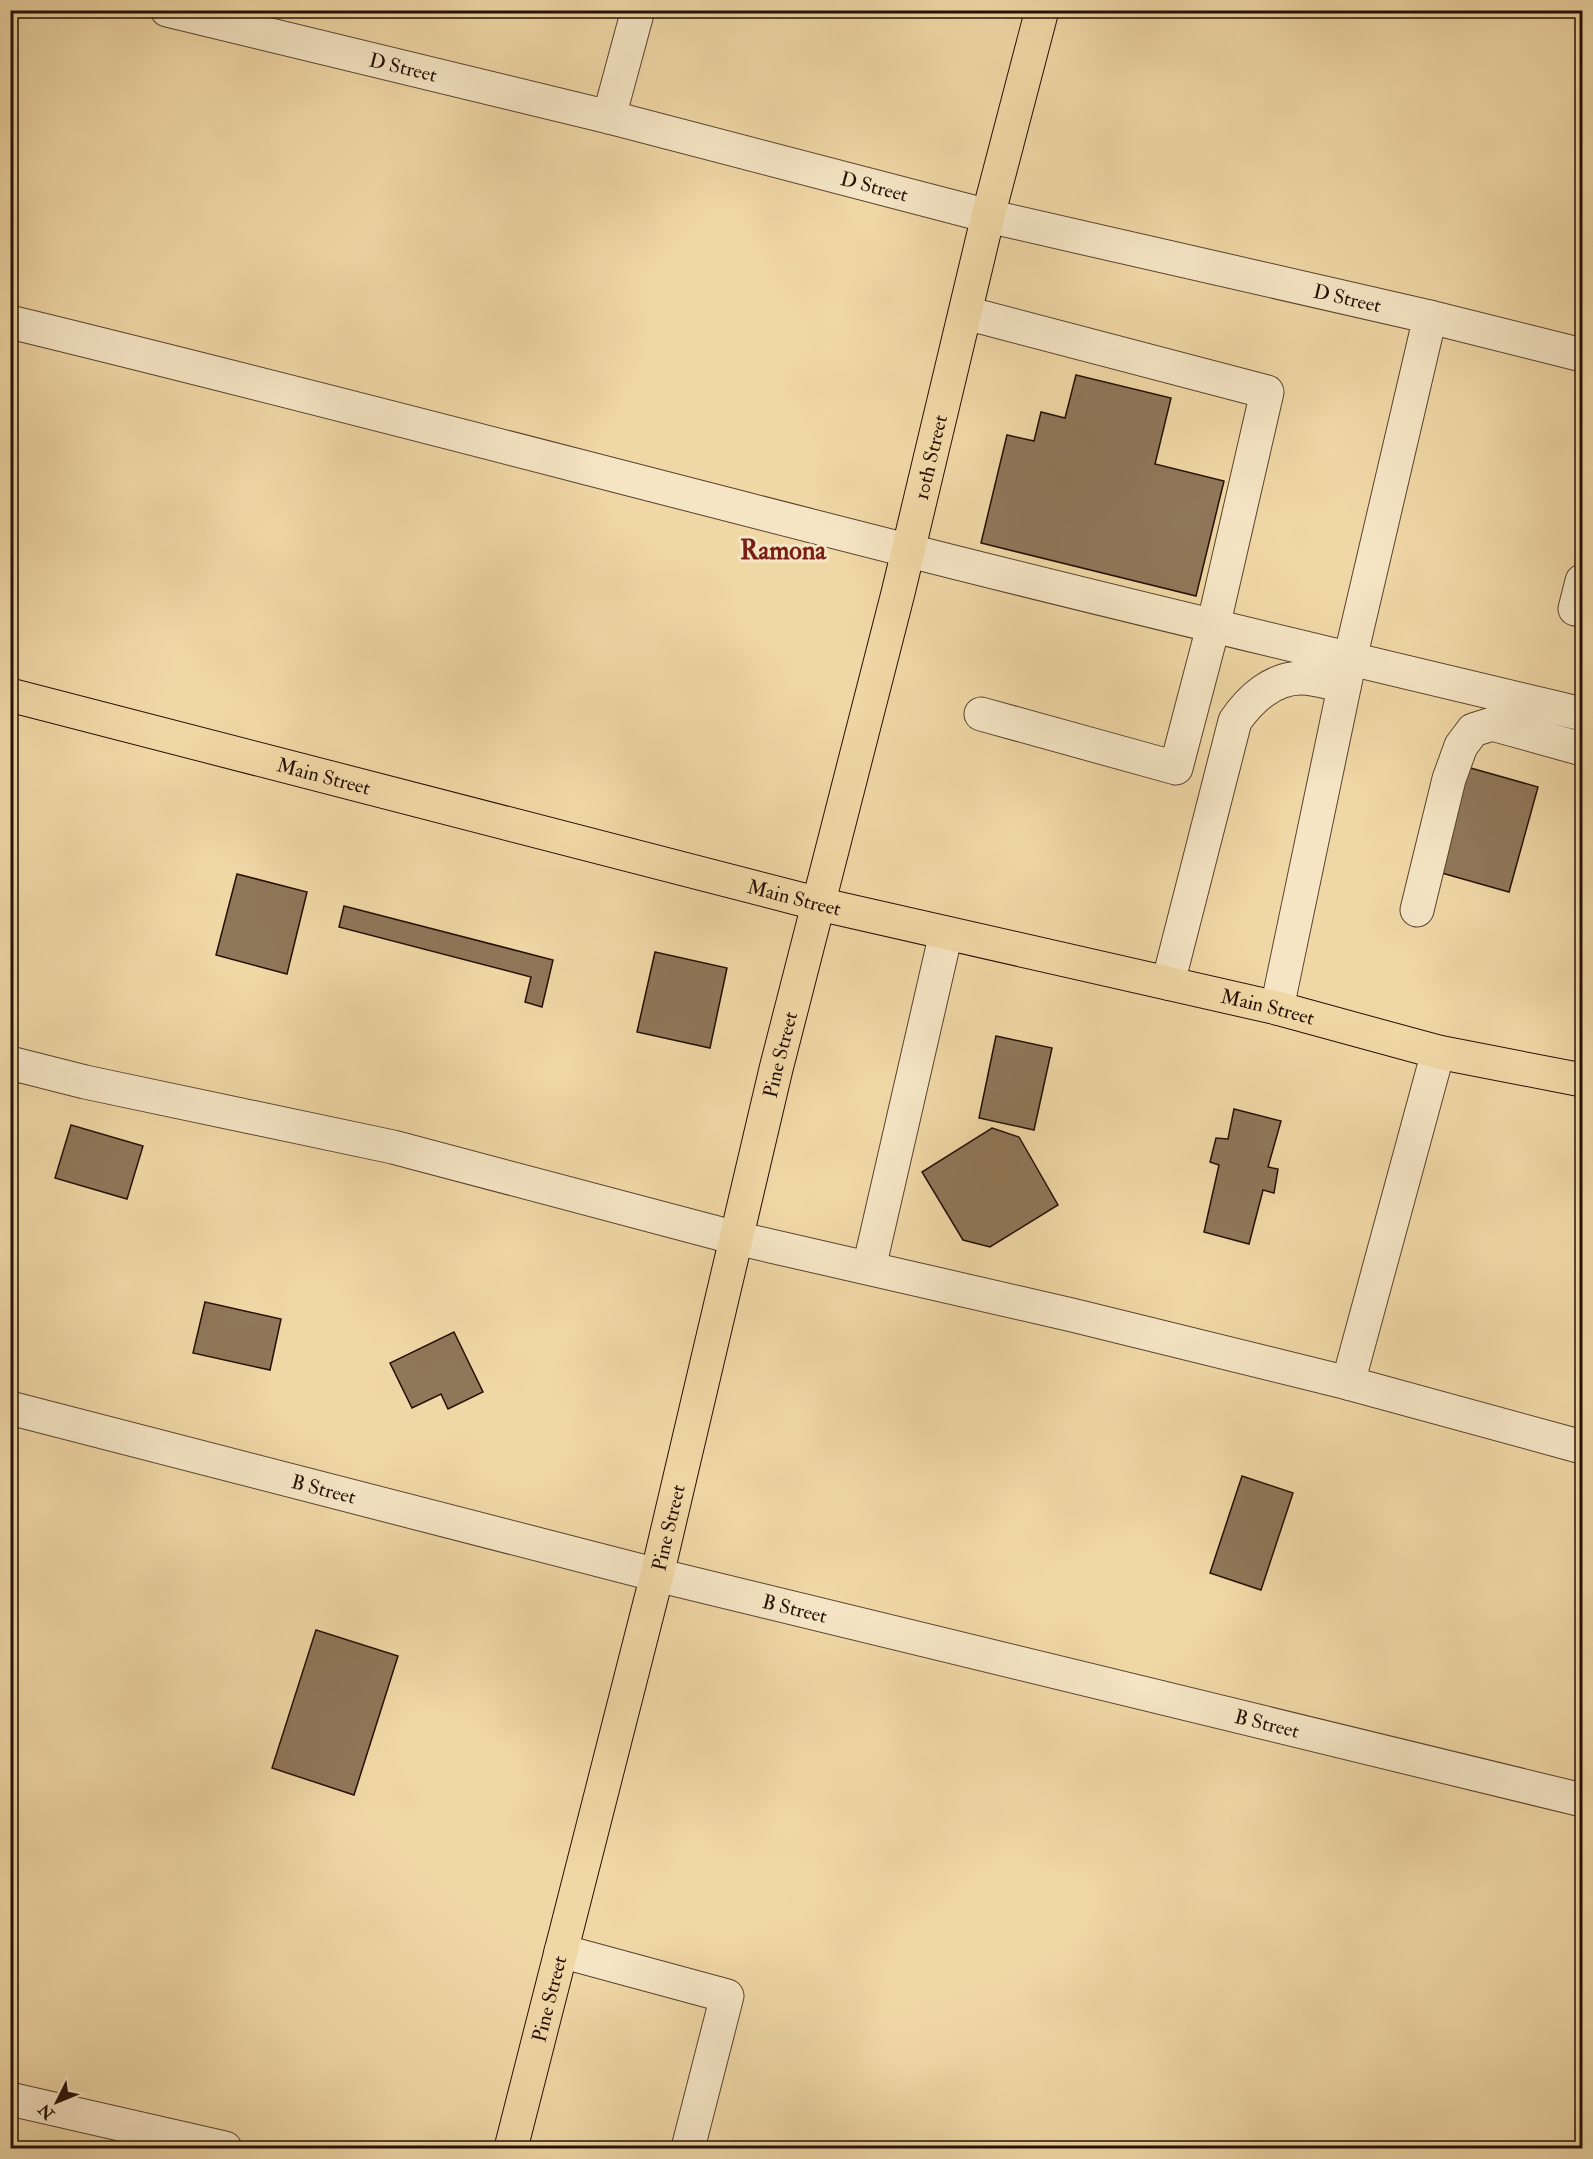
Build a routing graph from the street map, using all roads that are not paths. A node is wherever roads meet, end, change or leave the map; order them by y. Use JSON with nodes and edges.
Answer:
{"nodes":[{"id":1,"x":167,"y":10,"type":"edge"},
{"id":2,"x":638,"y":10,"type":"edge"},
{"id":3,"x":1042,"y":10,"type":"edge"},
{"id":4,"x":609,"y":117,"type":"junction"},
{"id":5,"x":988,"y":216,"type":"junction"},
{"id":6,"x":966,"y":313,"type":"junction"},
{"id":7,"x":1430,"y":317,"type":"junction"},
{"id":8,"x":10,"y":322,"type":"edge"},
{"id":9,"x":1582,"y":355,"type":"edge"},
{"id":10,"x":908,"y":550,"type":"junction"},
{"id":11,"x":1213,"y":627,"type":"junction"},
{"id":12,"x":1347,"y":673,"type":"junction"},
{"id":13,"x":10,"y":696,"type":"edge"},
{"id":14,"x":981,"y":714,"type":"dead end"},
{"id":15,"x":1582,"y":714,"type":"edge"},
{"id":16,"x":1582,"y":750,"type":"edge"},
{"id":17,"x":819,"y":904,"type":"junction"},
{"id":18,"x":1417,"y":910,"type":"dead end"},
{"id":19,"x":946,"y":933,"type":"junction"},
{"id":20,"x":1168,"y":983,"type":"junction"},
{"id":21,"x":1276,"y":1008,"type":"junction"},
{"id":22,"x":1438,"y":1052,"type":"junction"},
{"id":23,"x":10,"y":1063,"type":"edge"},
{"id":24,"x":1582,"y":1080,"type":"edge"},
{"id":25,"x":736,"y":1238,"type":"junction"},
{"id":26,"x":869,"y":1268,"type":"junction"},
{"id":27,"x":1348,"y":1383,"type":"junction"},
{"id":28,"x":10,"y":1408,"type":"edge"},
{"id":29,"x":1582,"y":1447,"type":"edge"},
{"id":30,"x":657,"y":1575,"type":"junction"},
{"id":31,"x":1582,"y":1800,"type":"edge"},
{"id":32,"x":561,"y":1951,"type":"junction"},
{"id":33,"x":10,"y":2099,"type":"edge"},
{"id":34,"x":518,"y":2147,"type":"edge"},
{"id":35,"x":225,"y":2148,"type":"edge"},
{"id":36,"x":688,"y":2148,"type":"edge"}],
"edges":[{"from":1,"to":4,"type":"street","name":"D Street"},
{"from":2,"to":4,"type":"street"},
{"from":3,"to":5,"type":"main road","name":"10th Street"},
{"from":4,"to":5,"type":"street","name":"D Street"},
{"from":5,"to":6,"type":"main road","name":"10th Street"},
{"from":5,"to":7,"type":"street","name":"D Street"},
{"from":6,"to":10,"type":"main road","name":"10th Street"},
{"from":6,"to":11,"type":"street"},
{"from":7,"to":9,"type":"street","name":"D Street"},
{"from":7,"to":12,"type":"street"},
{"from":8,"to":10,"type":"street"},
{"from":10,"to":11,"type":"street"},
{"from":10,"to":17,"type":"main road","name":"10th Street"},
{"from":11,"to":12,"type":"street"},
{"from":11,"to":14,"type":"street"},
{"from":12,"to":15,"type":"street"},
{"from":12,"to":20,"type":"street"},
{"from":12,"to":21,"type":"street"},
{"from":13,"to":17,"type":"main road","name":"Main Street"},
{"from":16,"to":18,"type":"street"},
{"from":17,"to":19,"type":"main road","name":"Main Street"},
{"from":17,"to":25,"type":"main road","name":"Pine Street"},
{"from":19,"to":20,"type":"main road","name":"Main Street"},
{"from":19,"to":26,"type":"street"},
{"from":20,"to":21,"type":"main road","name":"Main Street"},
{"from":21,"to":22,"type":"main road","name":"Main Street"},
{"from":22,"to":24,"type":"main road","name":"Main Street"},
{"from":22,"to":27,"type":"street"},
{"from":23,"to":25,"type":"street"},
{"from":25,"to":26,"type":"street"},
{"from":25,"to":30,"type":"main road","name":"Pine Street"},
{"from":26,"to":27,"type":"street"},
{"from":27,"to":29,"type":"street"},
{"from":28,"to":30,"type":"street","name":"B Street"},
{"from":30,"to":31,"type":"street","name":"B Street"},
{"from":30,"to":32,"type":"main road","name":"Pine Street"},
{"from":32,"to":34,"type":"main road","name":"Pine Street"},
{"from":32,"to":36,"type":"street"},
{"from":33,"to":35,"type":"street"}]}
